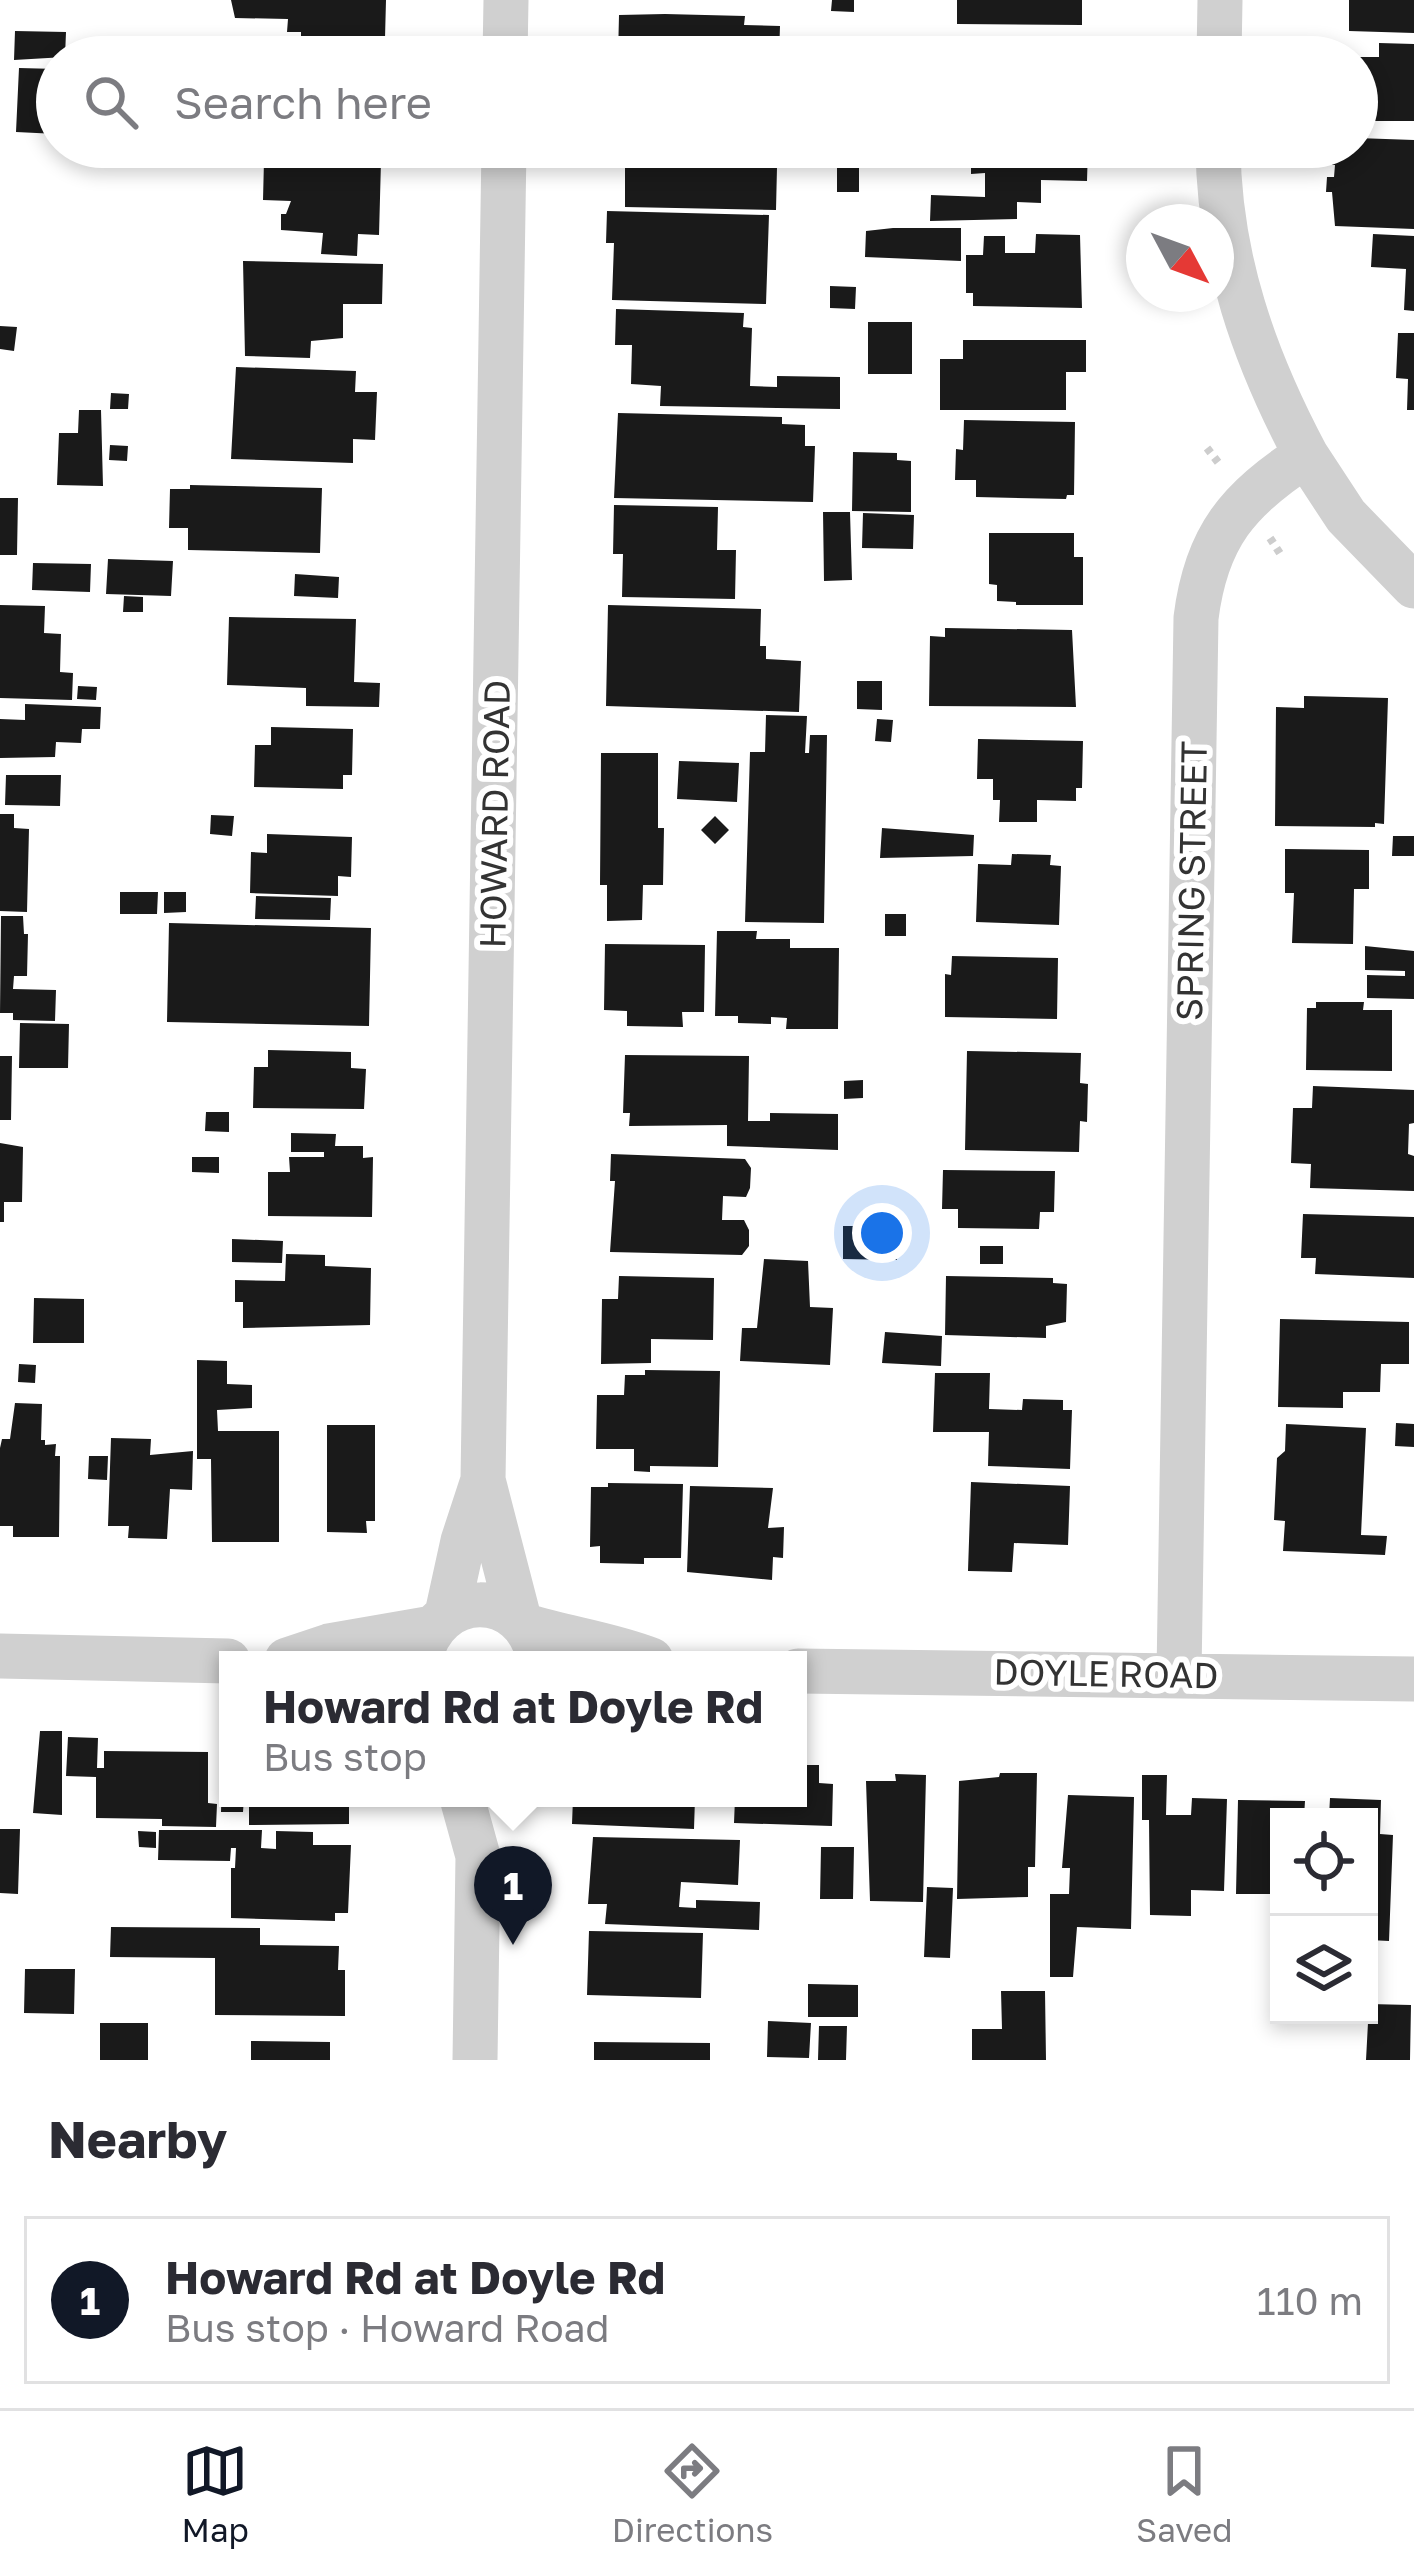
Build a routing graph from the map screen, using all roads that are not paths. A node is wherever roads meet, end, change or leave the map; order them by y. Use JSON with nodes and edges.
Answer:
{"nodes":[{"id":1,"x":506,"y":0,"type":"edge"},
{"id":2,"x":1220,"y":0,"type":"edge"},
{"id":3,"x":506,"y":36,"type":"edge"},
{"id":4,"x":1219,"y":36,"type":"edge"},
{"id":5,"x":504,"y":168,"type":"edge"},
{"id":6,"x":1219,"y":168,"type":"edge"},
{"id":7,"x":1306,"y":455,"type":"junction"},
{"id":8,"x":1414,"y":586,"type":"edge"},
{"id":9,"x":484,"y":1480,"type":"junction"},
{"id":10,"x":433,"y":1634,"type":"edge"},
{"id":11,"x":528,"y":1635,"type":"edge"},
{"id":12,"x":321,"y":1651,"type":"edge"},
{"id":13,"x":628,"y":1651,"type":"edge"},
{"id":14,"x":0,"y":1656,"type":"edge"},
{"id":15,"x":219,"y":1661,"type":"edge"},
{"id":16,"x":807,"y":1671,"type":"edge"},
{"id":17,"x":1179,"y":1674,"type":"junction"},
{"id":18,"x":1414,"y":1678,"type":"edge"},
{"id":19,"x":464,"y":1807,"type":"edge"},
{"id":20,"x":494,"y":1807,"type":"edge"},
{"id":21,"x":478,"y":1856,"type":"junction"},
{"id":22,"x":475,"y":2060,"type":"edge"}],
"edges":[{"from":1,"to":3,"type":"street"},
{"from":2,"to":4,"type":"street"},
{"from":5,"to":9,"type":"street","name":"HOWARD ROAD"},
{"from":6,"to":7,"type":"street"},
{"from":7,"to":8,"type":"street"},
{"from":7,"to":17,"type":"street","name":"SPRING STREET"},
{"from":9,"to":10,"type":"street","name":"HOWARD ROAD"},
{"from":9,"to":11,"type":"street","name":"HOWARD ROAD"},
{"from":10,"to":11,"type":"street"},
{"from":10,"to":12,"type":"street"},
{"from":11,"to":13,"type":"street"},
{"from":14,"to":15,"type":"street"},
{"from":16,"to":17,"type":"street","name":"DOYLE ROAD"},
{"from":17,"to":18,"type":"street","name":"DOYLE ROAD"},
{"from":19,"to":21,"type":"street"},
{"from":20,"to":21,"type":"street"},
{"from":21,"to":22,"type":"street"}]}
